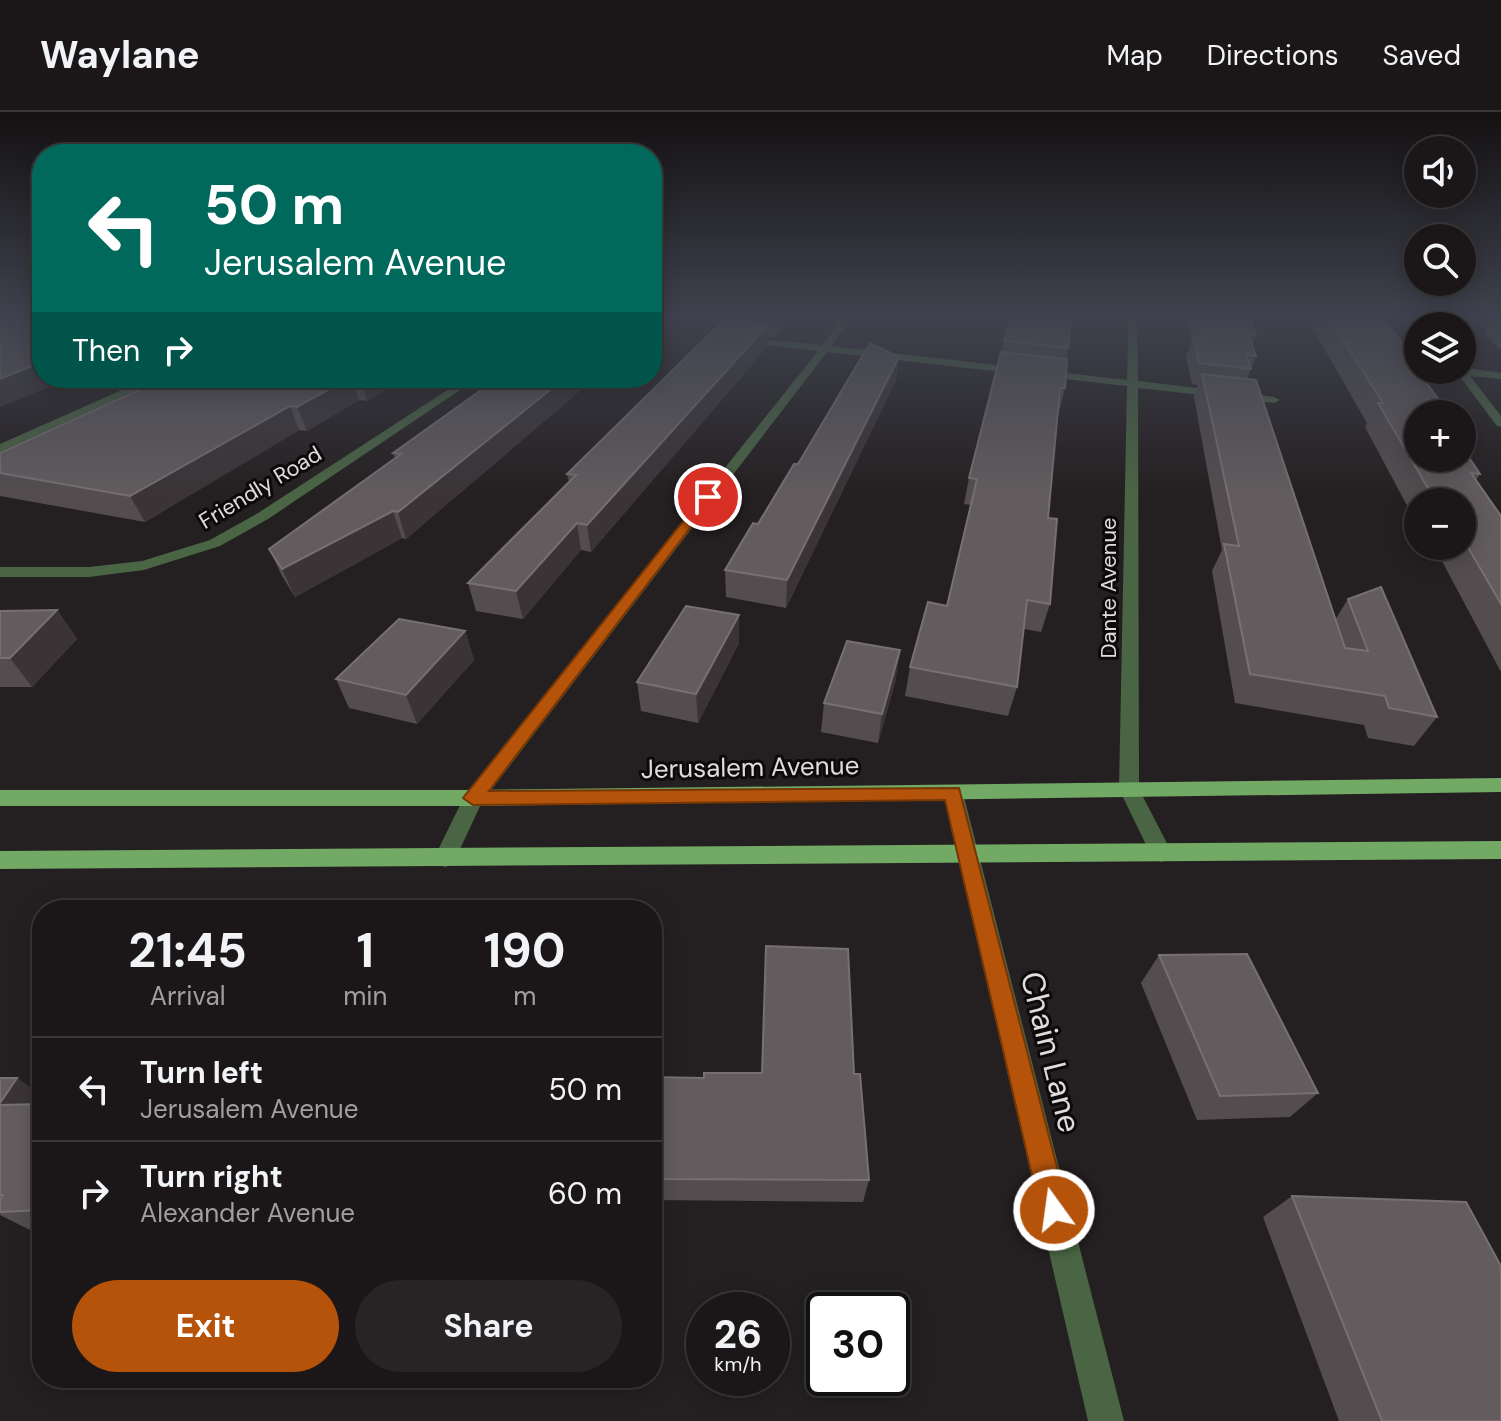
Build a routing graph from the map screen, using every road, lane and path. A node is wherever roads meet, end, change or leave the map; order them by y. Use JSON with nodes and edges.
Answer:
{"nodes":[{"id":1,"x":803,"y":376,"type":"edge"},
{"id":2,"x":1071,"y":376,"type":"edge"},
{"id":3,"x":1131,"y":376,"type":"edge"},
{"id":4,"x":1131,"y":383,"type":"junction"},
{"id":5,"x":1471,"y":384,"type":"edge"},
{"id":6,"x":135,"y":388,"type":"edge"},
{"id":7,"x":458,"y":388,"type":"edge"},
{"id":8,"x":1274,"y":400,"type":"dead end"},
{"id":9,"x":1501,"y":424,"type":"edge"},
{"id":10,"x":0,"y":448,"type":"edge"},
{"id":11,"x":0,"y":572,"type":"edge"},
{"id":12,"x":1501,"y":785,"type":"edge"},
{"id":13,"x":1129,"y":789,"type":"junction"},
{"id":14,"x":953,"y":793,"type":"junction"},
{"id":15,"x":0,"y":798,"type":"edge"},
{"id":16,"x":473,"y":798,"type":"junction"},
{"id":17,"x":1501,"y":850,"type":"edge"},
{"id":18,"x":1161,"y":853,"type":"junction"},
{"id":19,"x":968,"y":855,"type":"junction"},
{"id":20,"x":445,"y":858,"type":"junction"},
{"id":21,"x":0,"y":860,"type":"edge"},
{"id":22,"x":1106,"y":1421,"type":"edge"}],
"edges":[{"from":1,"to":16,"type":"street"},
{"from":2,"to":4,"type":"street"},
{"from":3,"to":4,"type":"street","name":"Dante Avenue"},
{"from":4,"to":8,"type":"street"},
{"from":4,"to":13,"type":"street","name":"Dante Avenue"},
{"from":5,"to":9,"type":"street"},
{"from":6,"to":10,"type":"street"},
{"from":7,"to":11,"type":"street","name":"Friendly Road"},
{"from":12,"to":13,"type":"main road","name":"Jerusalem Avenue"},
{"from":13,"to":14,"type":"main road","name":"Jerusalem Avenue"},
{"from":13,"to":18,"type":"street","name":"Dante Avenue"},
{"from":14,"to":16,"type":"main road","name":"Jerusalem Avenue"},
{"from":14,"to":19,"type":"street","name":"Chain Lane"},
{"from":15,"to":16,"type":"main road","name":"Jerusalem Avenue"},
{"from":16,"to":20,"type":"street"},
{"from":17,"to":18,"type":"main road"},
{"from":18,"to":19,"type":"main road"},
{"from":19,"to":20,"type":"main road"},
{"from":19,"to":22,"type":"street","name":"Chain Lane"},
{"from":20,"to":21,"type":"main road"}]}
